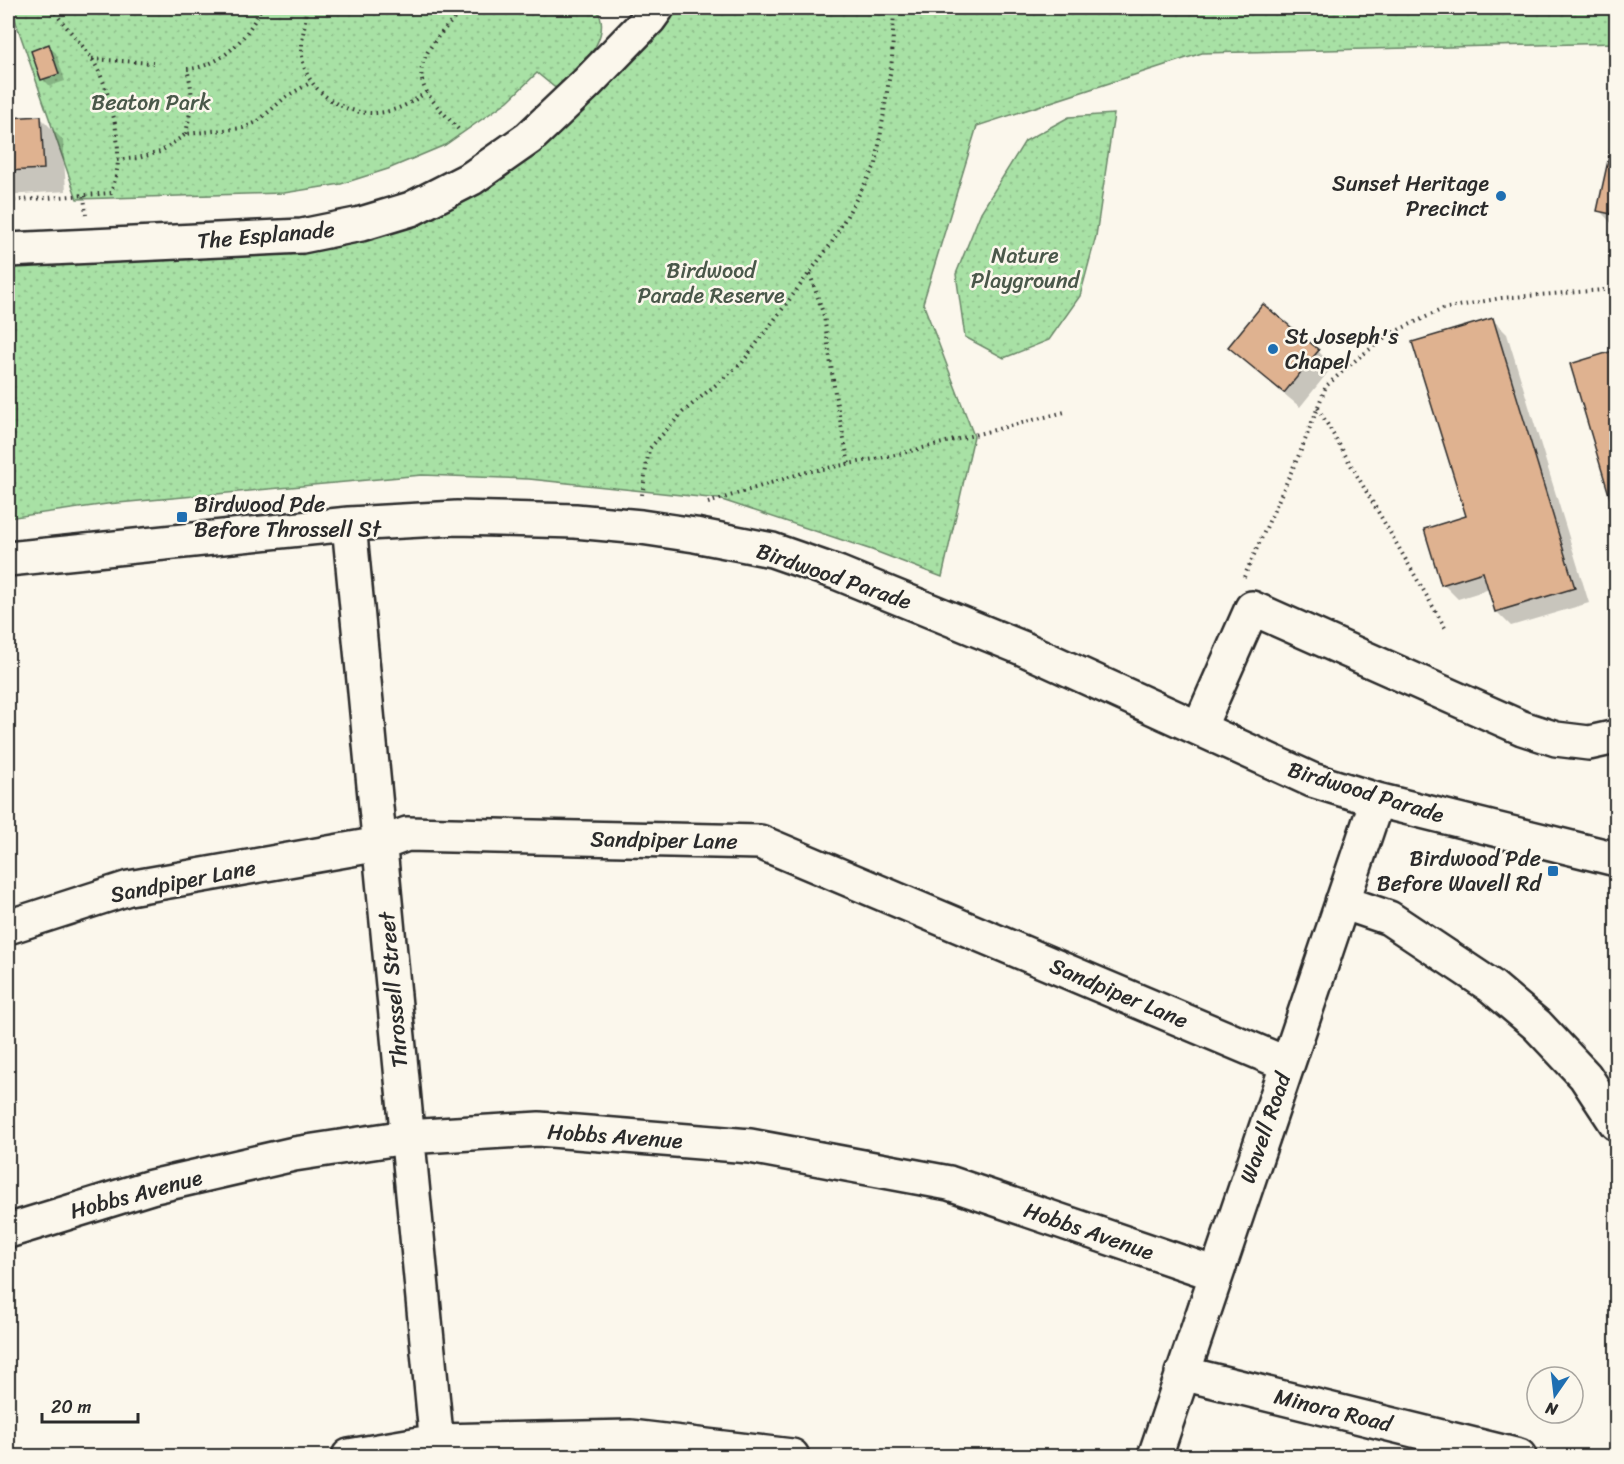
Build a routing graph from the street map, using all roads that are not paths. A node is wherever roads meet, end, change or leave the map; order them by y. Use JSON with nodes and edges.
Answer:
{"nodes":[{"id":1,"x":657,"y":8,"type":"edge"},
{"id":2,"x":8,"y":250,"type":"edge"},
{"id":3,"x":349,"y":524,"type":"junction"},
{"id":4,"x":8,"y":559,"type":"edge"},
{"id":5,"x":1199,"y":729,"type":"junction"},
{"id":6,"x":1617,"y":737,"type":"edge"},
{"id":7,"x":1377,"y":800,"type":"junction"},
{"id":8,"x":380,"y":844,"type":"junction"},
{"id":9,"x":1617,"y":859,"type":"edge"},
{"id":10,"x":1342,"y":902,"type":"junction"},
{"id":11,"x":8,"y":927,"type":"edge"},
{"id":12,"x":1287,"y":1064,"type":"junction"},
{"id":13,"x":1617,"y":1124,"type":"edge"},
{"id":14,"x":406,"y":1137,"type":"junction"},
{"id":15,"x":8,"y":1231,"type":"edge"},
{"id":16,"x":1216,"y":1274,"type":"junction"},
{"id":17,"x":1182,"y":1373,"type":"junction"},
{"id":18,"x":438,"y":1449,"type":"edge"},
{"id":19,"x":349,"y":1456,"type":"edge"},
{"id":20,"x":792,"y":1456,"type":"edge"},
{"id":21,"x":1155,"y":1456,"type":"edge"},
{"id":22,"x":1519,"y":1456,"type":"edge"}],
"edges":[{"from":1,"to":2,"type":"street","name":"The Esplanade"},
{"from":3,"to":4,"type":"street","name":"Birdwood Parade"},
{"from":3,"to":5,"type":"street","name":"Birdwood Parade"},
{"from":3,"to":8,"type":"street","name":"Throssell Street"},
{"from":5,"to":6,"type":"street"},
{"from":5,"to":7,"type":"street","name":"Birdwood Parade"},
{"from":7,"to":9,"type":"street","name":"Birdwood Parade"},
{"from":7,"to":10,"type":"street","name":"Wavell Road"},
{"from":8,"to":11,"type":"street","name":"Sandpiper Lane"},
{"from":8,"to":12,"type":"street","name":"Sandpiper Lane"},
{"from":8,"to":14,"type":"street","name":"Throssell Street"},
{"from":10,"to":12,"type":"street","name":"Wavell Road"},
{"from":10,"to":13,"type":"street"},
{"from":12,"to":16,"type":"street","name":"Wavell Road"},
{"from":14,"to":15,"type":"street","name":"Hobbs Avenue"},
{"from":14,"to":16,"type":"street","name":"Hobbs Avenue"},
{"from":14,"to":18,"type":"street","name":"Throssell Street"},
{"from":16,"to":17,"type":"street","name":"Wavell Road"},
{"from":17,"to":21,"type":"street","name":"Wavell Road"},
{"from":17,"to":22,"type":"street","name":"Minora Road"},
{"from":18,"to":19,"type":"street"},
{"from":18,"to":20,"type":"street"}]}
